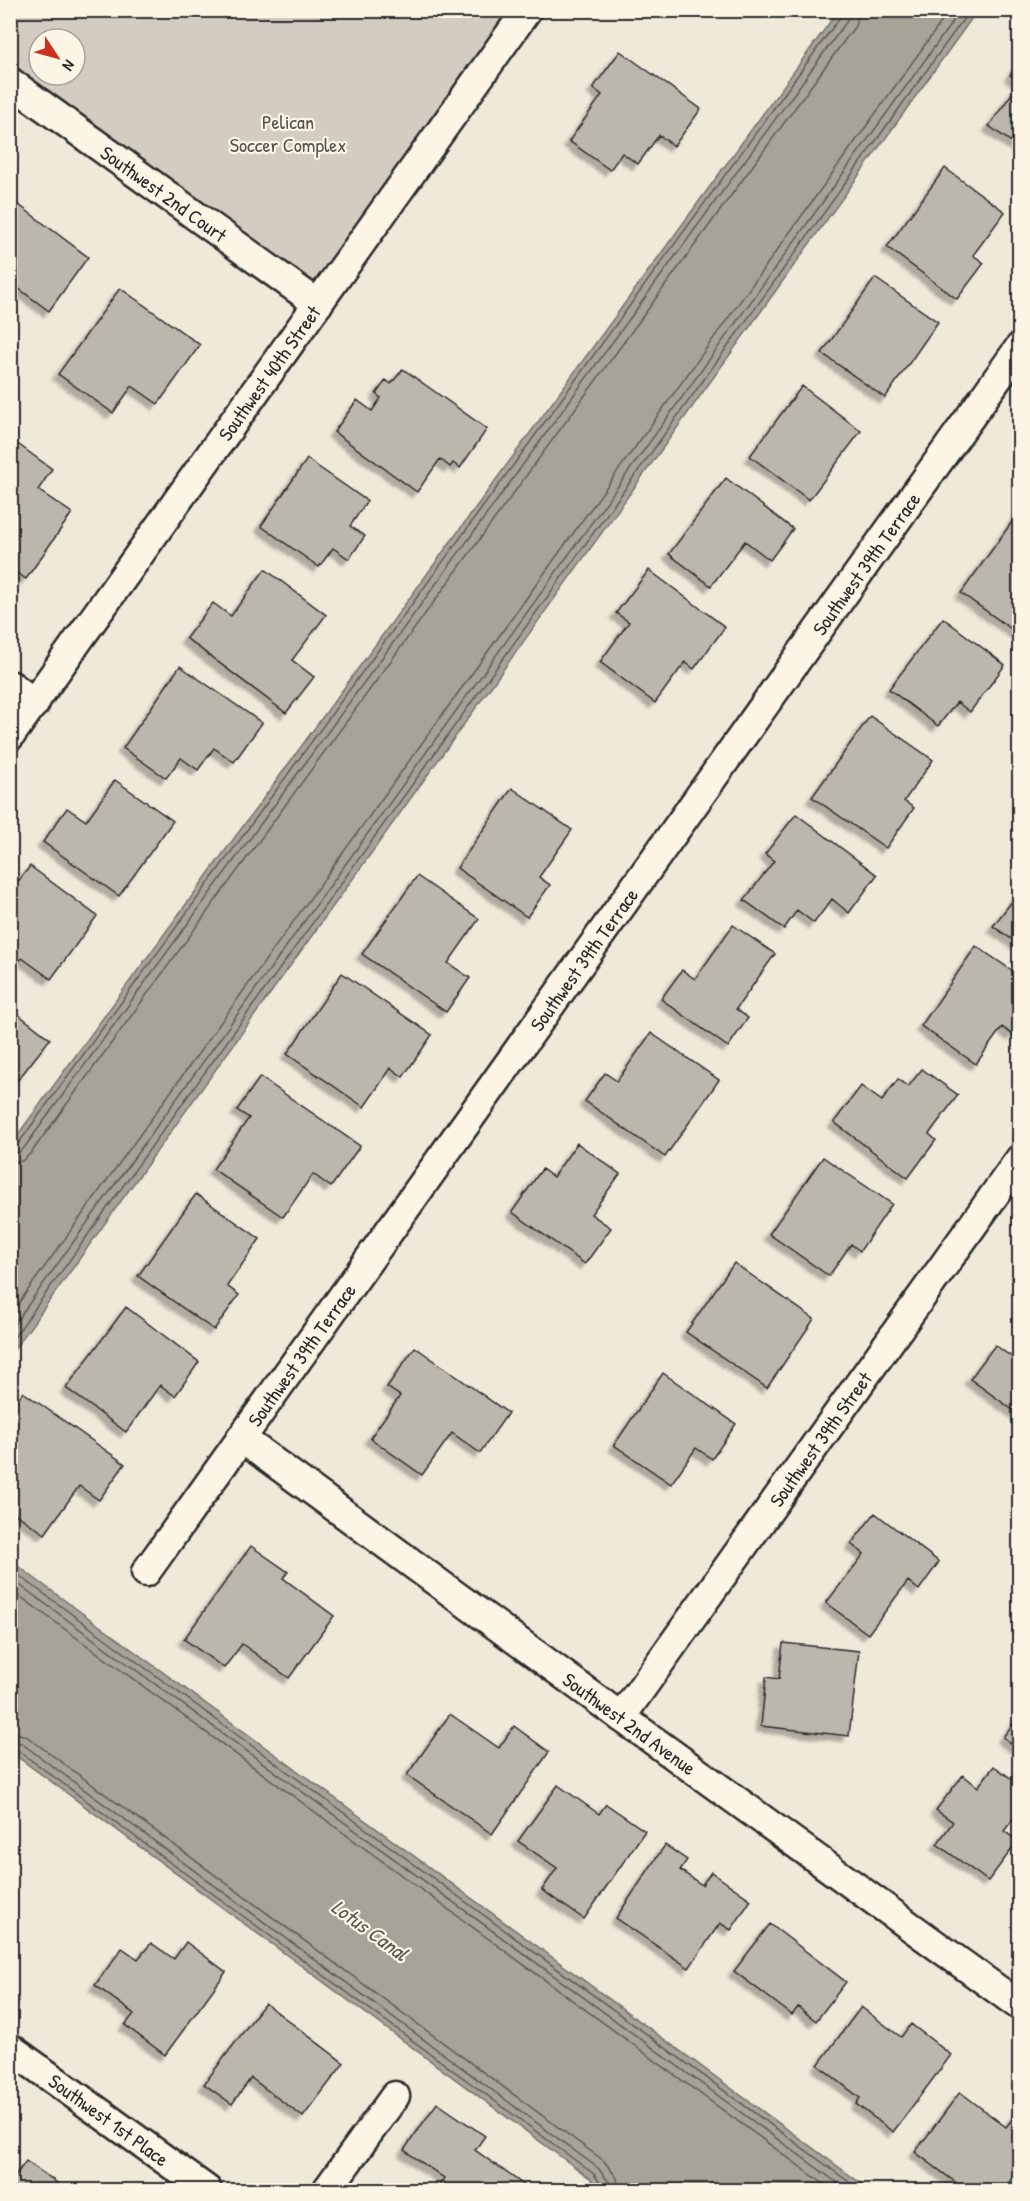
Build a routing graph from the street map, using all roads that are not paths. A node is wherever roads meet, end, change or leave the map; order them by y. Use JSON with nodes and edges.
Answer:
{"nodes":[{"id":1,"x":526,"y":10,"type":"edge"},
{"id":2,"x":10,"y":82,"type":"edge"},
{"id":3,"x":318,"y":304,"type":"junction"},
{"id":4,"x":1020,"y":347,"type":"edge"},
{"id":5,"x":10,"y":686,"type":"edge"},
{"id":6,"x":35,"y":703,"type":"junction"},
{"id":7,"x":10,"y":736,"type":"edge"},
{"id":8,"x":1020,"y":1159,"type":"edge"},
{"id":9,"x":241,"y":1438,"type":"junction"},
{"id":10,"x":146,"y":1572,"type":"dead end"},
{"id":11,"x":621,"y":1717,"type":"junction"},
{"id":12,"x":1015,"y":1992,"type":"edge"},
{"id":13,"x":10,"y":2048,"type":"edge"},
{"id":14,"x":395,"y":2096,"type":"dead end"},
{"id":15,"x":207,"y":2190,"type":"edge"},
{"id":16,"x":327,"y":2190,"type":"edge"}],
"edges":[{"from":1,"to":3,"type":"street","name":"Southwest 40th Street"},
{"from":2,"to":3,"type":"street","name":"Southwest 2nd Court"},
{"from":3,"to":6,"type":"street","name":"Southwest 40th Street"},
{"from":4,"to":9,"type":"street","name":"Southwest 39th Terrace"},
{"from":5,"to":6,"type":"street"},
{"from":6,"to":7,"type":"street","name":"Southwest 40th Street"},
{"from":8,"to":11,"type":"street","name":"Southwest 39th Street"},
{"from":9,"to":10,"type":"street","name":"Southwest 39th Terrace"},
{"from":9,"to":11,"type":"street","name":"Southwest 2nd Avenue"},
{"from":11,"to":12,"type":"street","name":"Southwest 2nd Avenue"},
{"from":13,"to":15,"type":"street","name":"Southwest 1st Place"},
{"from":14,"to":16,"type":"street"}]}
